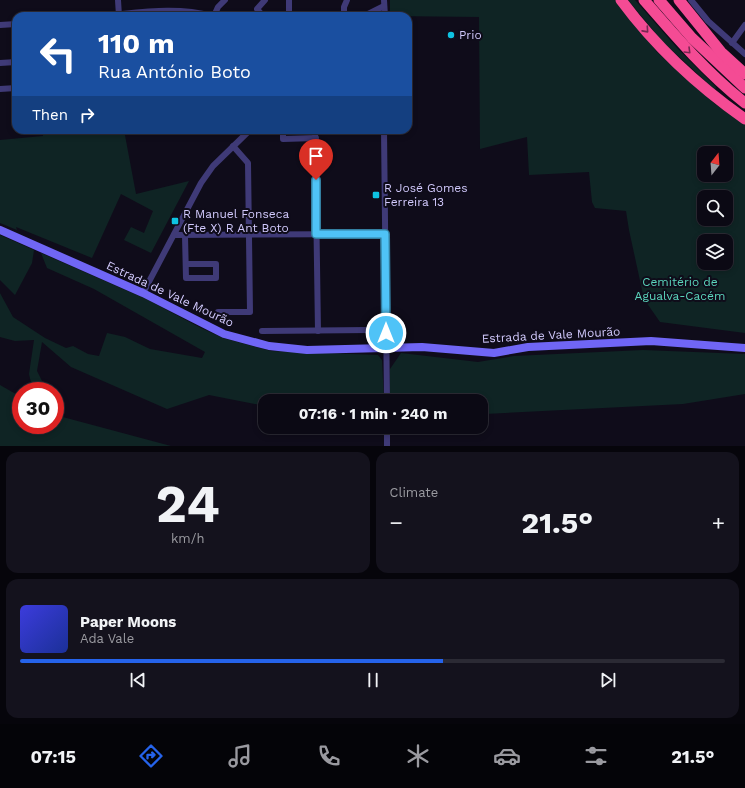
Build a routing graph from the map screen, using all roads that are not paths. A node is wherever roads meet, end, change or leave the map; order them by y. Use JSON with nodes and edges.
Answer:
{"nodes":[{"id":1,"x":118,"y":0,"type":"edge"},
{"id":2,"x":226,"y":0,"type":"edge"},
{"id":3,"x":265,"y":0,"type":"edge"},
{"id":4,"x":288,"y":0,"type":"edge"},
{"id":5,"x":347,"y":0,"type":"edge"},
{"id":6,"x":621,"y":0,"type":"edge"},
{"id":7,"x":644,"y":0,"type":"edge"},
{"id":8,"x":660,"y":0,"type":"edge"},
{"id":9,"x":679,"y":0,"type":"edge"},
{"id":10,"x":691,"y":0,"type":"edge"},
{"id":11,"x":384,"y":3,"type":"edge"},
{"id":12,"x":119,"y":12,"type":"edge"},
{"id":13,"x":153,"y":12,"type":"edge"},
{"id":14,"x":198,"y":12,"type":"edge"},
{"id":15,"x":215,"y":12,"type":"edge"},
{"id":16,"x":260,"y":12,"type":"edge"},
{"id":17,"x":289,"y":12,"type":"edge"},
{"id":18,"x":344,"y":12,"type":"edge"},
{"id":19,"x":370,"y":12,"type":"edge"},
{"id":20,"x":12,"y":24,"type":"edge"},
{"id":21,"x":745,"y":24,"type":"edge"},
{"id":22,"x":0,"y":25,"type":"edge"},
{"id":23,"x":732,"y":43,"type":"junction"},
{"id":24,"x":745,"y":54,"type":"edge"},
{"id":25,"x":12,"y":62,"type":"edge"},
{"id":26,"x":0,"y":63,"type":"edge"},
{"id":27,"x":745,"y":74,"type":"edge"},
{"id":28,"x":12,"y":88,"type":"edge"},
{"id":29,"x":745,"y":88,"type":"edge"},
{"id":30,"x":0,"y":89,"type":"edge"},
{"id":31,"x":745,"y":103,"type":"edge"},
{"id":32,"x":745,"y":119,"type":"edge"},
{"id":33,"x":246,"y":134,"type":"edge"},
{"id":34,"x":283,"y":134,"type":"edge"},
{"id":35,"x":316,"y":134,"type":"edge"},
{"id":36,"x":384,"y":134,"type":"edge"},
{"id":37,"x":316,"y":138,"type":"junction"},
{"id":38,"x":233,"y":146,"type":"junction"},
{"id":39,"x":0,"y":230,"type":"edge"},
{"id":40,"x":316,"y":234,"type":"junction"},
{"id":41,"x":385,"y":234,"type":"junction"},
{"id":42,"x":174,"y":235,"type":"junction"},
{"id":43,"x":249,"y":235,"type":"junction"},
{"id":44,"x":185,"y":236,"type":"junction"},
{"id":45,"x":186,"y":264,"type":"junction"},
{"id":46,"x":143,"y":293,"type":"junction"},
{"id":47,"x":218,"y":312,"type":"dead end"},
{"id":48,"x":370,"y":330,"type":"dead end"},
{"id":49,"x":262,"y":331,"type":"dead end"},
{"id":50,"x":318,"y":331,"type":"junction"},
{"id":51,"x":745,"y":348,"type":"edge"},
{"id":52,"x":386,"y":349,"type":"junction"},
{"id":53,"x":387,"y":394,"type":"edge"},
{"id":54,"x":387,"y":434,"type":"edge"},
{"id":55,"x":388,"y":446,"type":"edge"}],
"edges":[{"from":1,"to":12,"type":"street"},
{"from":2,"to":15,"type":"street"},
{"from":3,"to":16,"type":"street"},
{"from":4,"to":17,"type":"street"},
{"from":5,"to":18,"type":"street"},
{"from":6,"to":32,"type":"highway","one_way":true},
{"from":7,"to":31,"type":"highway","one_way":true},
{"from":8,"to":29,"type":"highway"},
{"from":9,"to":27,"type":"highway"},
{"from":10,"to":23,"type":"street"},
{"from":11,"to":19,"type":"street"},
{"from":13,"to":14,"type":"street"},
{"from":20,"to":22,"type":"street"},
{"from":21,"to":23,"type":"street"},
{"from":23,"to":24,"type":"street"},
{"from":25,"to":26,"type":"street"},
{"from":28,"to":30,"type":"street"},
{"from":33,"to":38,"type":"street"},
{"from":34,"to":37,"type":"street"},
{"from":35,"to":37,"type":"street"},
{"from":36,"to":41,"type":"street"},
{"from":37,"to":40,"type":"street"},
{"from":38,"to":42,"type":"street"},
{"from":38,"to":43,"type":"street"},
{"from":39,"to":46,"type":"street","name":"Estrada de Vale Mourão"},
{"from":40,"to":41,"type":"street"},
{"from":40,"to":43,"type":"street"},
{"from":40,"to":50,"type":"street"},
{"from":41,"to":52,"type":"street"},
{"from":42,"to":44,"type":"street"},
{"from":42,"to":46,"type":"street"},
{"from":43,"to":44,"type":"street"},
{"from":43,"to":47,"type":"street"},
{"from":44,"to":45,"type":"street"},
{"from":45,"to":45,"type":"street"},
{"from":46,"to":52,"type":"street","name":"Estrada de Vale Mourão"},
{"from":48,"to":50,"type":"street"},
{"from":49,"to":50,"type":"street"},
{"from":51,"to":52,"type":"street","name":"Estrada de Vale Mourão"},
{"from":52,"to":53,"type":"street"},
{"from":54,"to":55,"type":"street"}]}
